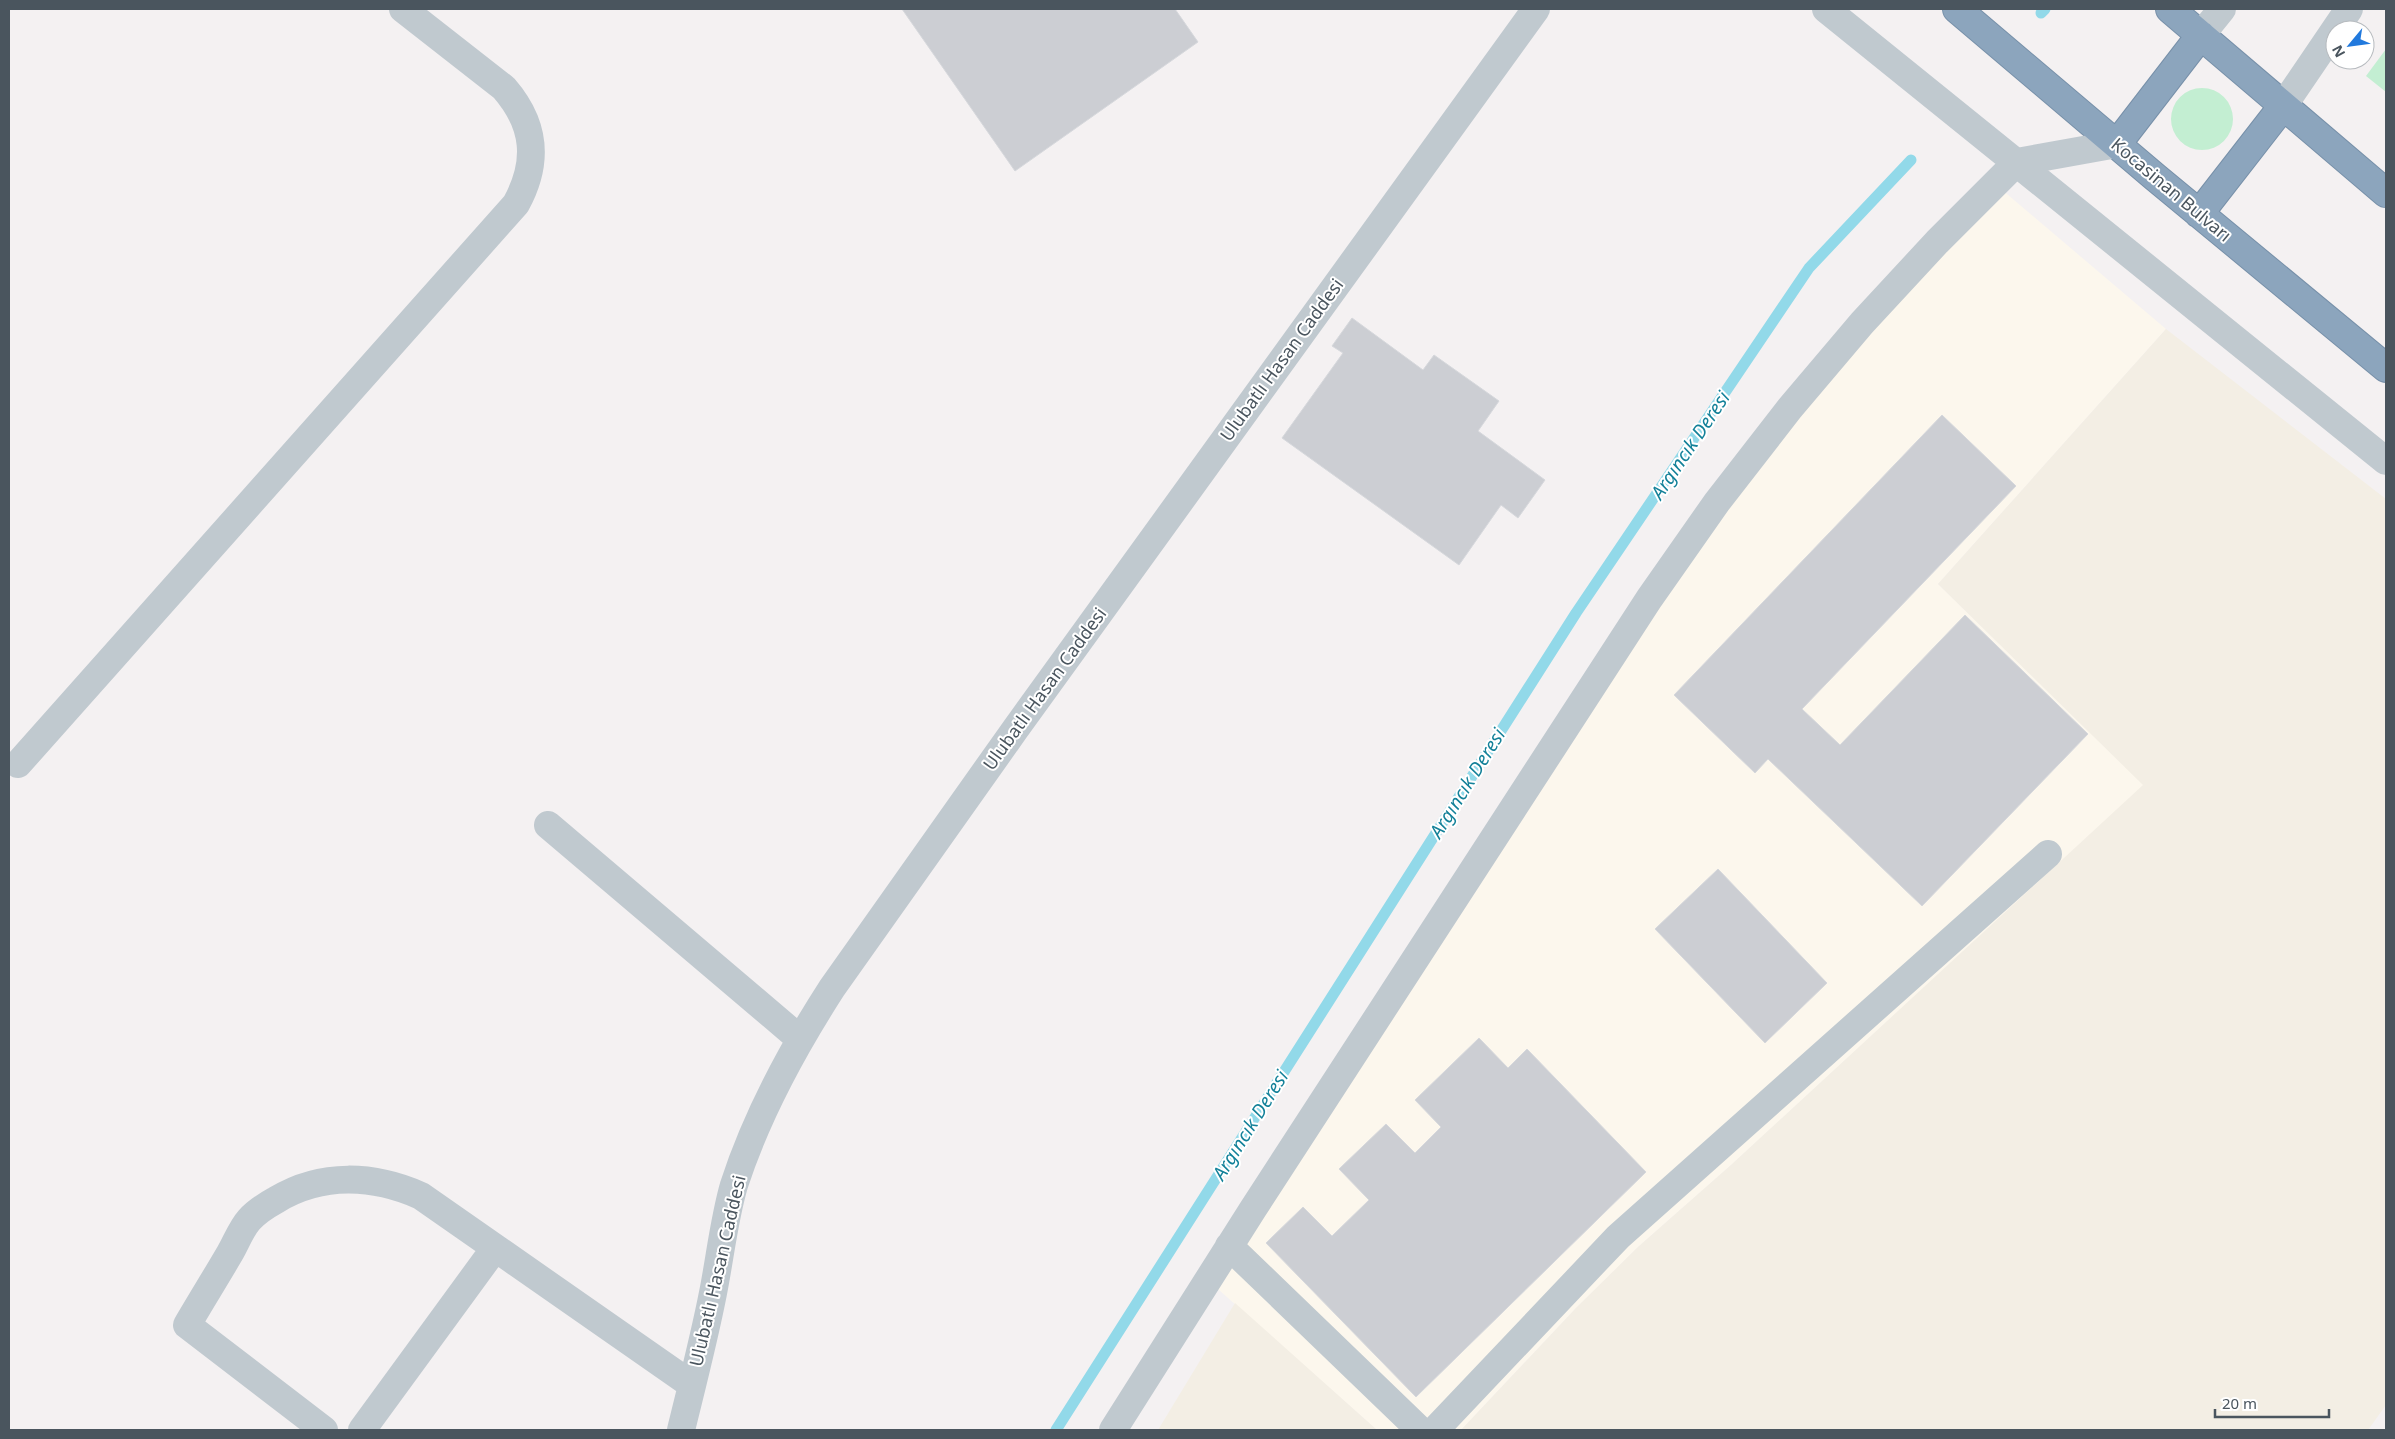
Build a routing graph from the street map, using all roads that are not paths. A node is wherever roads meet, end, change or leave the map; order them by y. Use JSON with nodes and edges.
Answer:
{"nodes":[{"id":1,"x":403,"y":9,"type":"edge"},
{"id":2,"x":1536,"y":9,"type":"edge"},
{"id":3,"x":1826,"y":9,"type":"edge"},
{"id":4,"x":1957,"y":9,"type":"edge"},
{"id":5,"x":2170,"y":9,"type":"edge"},
{"id":6,"x":2222,"y":9,"type":"edge"},
{"id":7,"x":2349,"y":9,"type":"edge"},
{"id":8,"x":2201,"y":35,"type":"junction"},
{"id":9,"x":2283,"y":106,"type":"junction"},
{"id":10,"x":2116,"y":144,"type":"junction"},
{"id":11,"x":2016,"y":162,"type":"junction"},
{"id":12,"x":2386,"y":192,"type":"edge"},
{"id":13,"x":2199,"y":214,"type":"junction"},
{"id":14,"x":2386,"y":368,"type":"edge"},
{"id":15,"x":2386,"y":461,"type":"edge"},
{"id":16,"x":18,"y":764,"type":"dead end"},
{"id":17,"x":548,"y":825,"type":"dead end"},
{"id":18,"x":2048,"y":854,"type":"dead end"},
{"id":19,"x":800,"y":1039,"type":"junction"},
{"id":20,"x":1229,"y":1246,"type":"junction"},
{"id":21,"x":494,"y":1248,"type":"junction"},
{"id":22,"x":692,"y":1385,"type":"junction"},
{"id":23,"x":324,"y":1430,"type":"edge"},
{"id":24,"x":362,"y":1430,"type":"edge"},
{"id":25,"x":681,"y":1430,"type":"edge"},
{"id":26,"x":1113,"y":1430,"type":"edge"},
{"id":27,"x":1420,"y":1430,"type":"edge"},
{"id":28,"x":1435,"y":1430,"type":"edge"}],
"edges":[{"from":1,"to":16,"type":"street"},
{"from":2,"to":19,"type":"street","name":"Ulubatlı Hasan Caddesi"},
{"from":3,"to":11,"type":"street"},
{"from":4,"to":10,"type":"highway","name":"Kocasinan Bulvarı"},
{"from":5,"to":8,"type":"highway"},
{"from":6,"to":8,"type":"street"},
{"from":7,"to":9,"type":"street"},
{"from":8,"to":9,"type":"highway"},
{"from":8,"to":10,"type":"highway"},
{"from":9,"to":12,"type":"highway"},
{"from":9,"to":13,"type":"highway"},
{"from":10,"to":11,"type":"street"},
{"from":10,"to":13,"type":"highway","name":"Kocasinan Bulvarı"},
{"from":11,"to":15,"type":"street"},
{"from":11,"to":20,"type":"street"},
{"from":13,"to":14,"type":"highway","name":"Kocasinan Bulvarı"},
{"from":17,"to":19,"type":"street"},
{"from":18,"to":28,"type":"street"},
{"from":19,"to":22,"type":"street","name":"Ulubatlı Hasan Caddesi"},
{"from":20,"to":26,"type":"street"},
{"from":20,"to":27,"type":"street"},
{"from":21,"to":22,"type":"street"},
{"from":21,"to":23,"type":"street"},
{"from":21,"to":24,"type":"street"},
{"from":22,"to":25,"type":"street","name":"Ulubatlı Hasan Caddesi"}]}
